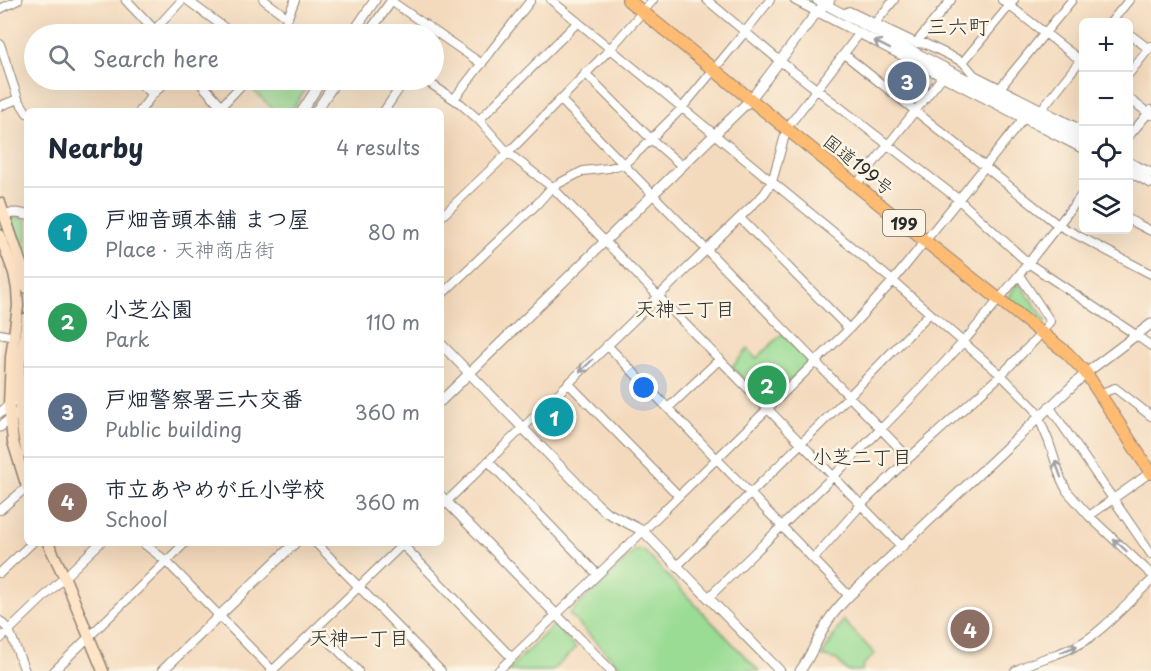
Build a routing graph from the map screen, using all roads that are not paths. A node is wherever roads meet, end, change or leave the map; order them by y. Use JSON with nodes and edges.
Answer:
{"nodes":[{"id":1,"x":18,"y":0,"type":"edge"},
{"id":2,"x":126,"y":0,"type":"edge"},
{"id":3,"x":182,"y":0,"type":"edge"},
{"id":4,"x":187,"y":0,"type":"edge"},
{"id":5,"x":264,"y":0,"type":"edge"},
{"id":6,"x":295,"y":0,"type":"edge"},
{"id":7,"x":375,"y":0,"type":"edge"},
{"id":8,"x":391,"y":0,"type":"edge"},
{"id":9,"x":531,"y":0,"type":"edge"},
{"id":10,"x":551,"y":0,"type":"edge"},
{"id":11,"x":628,"y":0,"type":"edge"},
{"id":12,"x":653,"y":0,"type":"edge"},
{"id":13,"x":706,"y":0,"type":"edge"},
{"id":14,"x":770,"y":0,"type":"edge"},
{"id":15,"x":795,"y":0,"type":"edge"},
{"id":16,"x":894,"y":0,"type":"edge"},
{"id":17,"x":951,"y":0,"type":"edge"},
{"id":18,"x":1002,"y":0,"type":"edge"},
{"id":19,"x":1072,"y":0,"type":"edge"},
{"id":20,"x":1129,"y":0,"type":"edge"},
{"id":21,"x":821,"y":1,"type":"edge"},
{"id":22,"x":1012,"y":3,"type":"edge"},
{"id":23,"x":0,"y":9,"type":"edge"},
{"id":24,"x":643,"y":12,"type":"junction"},
{"id":25,"x":817,"y":12,"type":"junction"},
{"id":26,"x":843,"y":14,"type":"junction"},
{"id":27,"x":288,"y":18,"type":"junction"},
{"id":28,"x":1116,"y":18,"type":"edge"},
{"id":29,"x":578,"y":22,"type":"junction"},
{"id":30,"x":875,"y":23,"type":"junction"},
{"id":31,"x":147,"y":24,"type":"edge"},
{"id":32,"x":162,"y":24,"type":"edge"},
{"id":33,"x":219,"y":24,"type":"edge"},
{"id":34,"x":285,"y":24,"type":"edge"},
{"id":35,"x":359,"y":24,"type":"edge"},
{"id":36,"x":375,"y":24,"type":"edge"},
{"id":37,"x":425,"y":24,"type":"edge"},
{"id":38,"x":745,"y":32,"type":"junction"},
{"id":39,"x":1045,"y":33,"type":"junction"},
{"id":40,"x":859,"y":34,"type":"junction"},
{"id":41,"x":1133,"y":36,"type":"edge"},
{"id":42,"x":444,"y":37,"type":"edge"},
{"id":43,"x":0,"y":44,"type":"edge"},
{"id":44,"x":915,"y":44,"type":"junction"},
{"id":45,"x":1150,"y":47,"type":"edge"},
{"id":46,"x":610,"y":48,"type":"junction"},
{"id":47,"x":844,"y":54,"type":"junction"},
{"id":48,"x":1079,"y":58,"type":"edge"},
{"id":49,"x":780,"y":61,"type":"junction"},
{"id":50,"x":963,"y":63,"type":"junction"},
{"id":51,"x":482,"y":64,"type":"junction"},
{"id":52,"x":1079,"y":64,"type":"edge"},
{"id":53,"x":713,"y":69,"type":"junction"},
{"id":54,"x":1130,"y":72,"type":"edge"},
{"id":55,"x":585,"y":73,"type":"junction"},
{"id":56,"x":943,"y":76,"type":"junction"},
{"id":57,"x":1000,"y":88,"type":"junction"},
{"id":58,"x":148,"y":90,"type":"edge"},
{"id":59,"x":157,"y":90,"type":"edge"},
{"id":60,"x":206,"y":90,"type":"edge"},
{"id":61,"x":238,"y":90,"type":"edge"},
{"id":62,"x":316,"y":90,"type":"edge"},
{"id":63,"x":330,"y":90,"type":"edge"},
{"id":64,"x":398,"y":90,"type":"edge"},
{"id":65,"x":440,"y":90,"type":"edge"},
{"id":66,"x":816,"y":90,"type":"junction"},
{"id":67,"x":153,"y":94,"type":"junction"},
{"id":68,"x":18,"y":99,"type":"junction"},
{"id":69,"x":454,"y":99,"type":"junction"},
{"id":70,"x":560,"y":99,"type":"junction"},
{"id":71,"x":751,"y":99,"type":"junction"},
{"id":72,"x":1133,"y":101,"type":"edge"},
{"id":73,"x":0,"y":106,"type":"edge"},
{"id":74,"x":24,"y":108,"type":"edge"},
{"id":75,"x":142,"y":108,"type":"edge"},
{"id":76,"x":221,"y":108,"type":"edge"},
{"id":77,"x":223,"y":108,"type":"edge"},
{"id":78,"x":304,"y":108,"type":"edge"},
{"id":79,"x":318,"y":108,"type":"edge"},
{"id":80,"x":386,"y":108,"type":"edge"},
{"id":81,"x":682,"y":108,"type":"junction"},
{"id":82,"x":915,"y":110,"type":"junction"},
{"id":83,"x":1041,"y":110,"type":"junction"},
{"id":84,"x":1150,"y":113,"type":"edge"},
{"id":85,"x":1024,"y":118,"type":"junction"},
{"id":86,"x":479,"y":120,"type":"junction"},
{"id":87,"x":786,"y":128,"type":"junction"},
{"id":88,"x":1079,"y":131,"type":"edge"},
{"id":89,"x":1079,"y":131,"type":"edge"},
{"id":90,"x":1133,"y":132,"type":"edge"},
{"id":91,"x":714,"y":135,"type":"junction"},
{"id":92,"x":651,"y":139,"type":"junction"},
{"id":93,"x":888,"y":145,"type":"junction"},
{"id":94,"x":1079,"y":146,"type":"edge"},
{"id":95,"x":508,"y":153,"type":"junction"},
{"id":96,"x":624,"y":164,"type":"junction"},
{"id":97,"x":1133,"y":164,"type":"edge"},
{"id":98,"x":682,"y":166,"type":"junction"},
{"id":99,"x":985,"y":166,"type":"junction"},
{"id":100,"x":1151,"y":173,"type":"edge"},
{"id":101,"x":1133,"y":174,"type":"edge"},
{"id":102,"x":772,"y":182,"type":"junction"},
{"id":103,"x":1151,"y":183,"type":"edge"},
{"id":104,"x":856,"y":185,"type":"junction"},
{"id":105,"x":552,"y":187,"type":"junction"},
{"id":106,"x":652,"y":195,"type":"junction"},
{"id":107,"x":1079,"y":198,"type":"edge"},
{"id":108,"x":958,"y":199,"type":"junction"},
{"id":109,"x":1,"y":210,"type":"edge"},
{"id":110,"x":24,"y":214,"type":"edge"},
{"id":111,"x":444,"y":214,"type":"edge"},
{"id":112,"x":740,"y":219,"type":"junction"},
{"id":113,"x":1133,"y":222,"type":"edge"},
{"id":114,"x":1058,"y":225,"type":"junction"},
{"id":115,"x":1151,"y":231,"type":"edge"},
{"id":116,"x":0,"y":234,"type":"edge"},
{"id":117,"x":605,"y":241,"type":"junction"},
{"id":118,"x":925,"y":241,"type":"junction"},
{"id":119,"x":706,"y":250,"type":"junction"},
{"id":120,"x":1028,"y":262,"type":"junction"},
{"id":121,"x":24,"y":272,"type":"edge"},
{"id":122,"x":1151,"y":274,"type":"edge"},
{"id":123,"x":1019,"y":275,"type":"junction"},
{"id":124,"x":893,"y":281,"type":"junction"},
{"id":125,"x":444,"y":292,"type":"edge"},
{"id":126,"x":658,"y":296,"type":"junction"},
{"id":127,"x":1000,"y":299,"type":"junction"},
{"id":128,"x":930,"y":313,"type":"junction"},
{"id":129,"x":1151,"y":324,"type":"edge"},
{"id":130,"x":849,"y":328,"type":"junction"},
{"id":131,"x":1042,"y":333,"type":"junction"},
{"id":132,"x":0,"y":334,"type":"edge"},
{"id":133,"x":1136,"y":335,"type":"junction"},
{"id":134,"x":14,"y":337,"type":"junction"},
{"id":135,"x":24,"y":339,"type":"edge"},
{"id":136,"x":963,"y":342,"type":"junction"},
{"id":137,"x":608,"y":345,"type":"junction"},
{"id":138,"x":1151,"y":346,"type":"edge"},
{"id":139,"x":444,"y":347,"type":"edge"},
{"id":140,"x":720,"y":359,"type":"junction"},
{"id":141,"x":816,"y":362,"type":"junction"},
{"id":142,"x":470,"y":373,"type":"junction"},
{"id":143,"x":1086,"y":373,"type":"junction"},
{"id":144,"x":1001,"y":375,"type":"junction"},
{"id":145,"x":568,"y":383,"type":"junction"},
{"id":146,"x":23,"y":392,"type":"edge"},
{"id":147,"x":1099,"y":394,"type":"junction"},
{"id":148,"x":849,"y":396,"type":"junction"},
{"id":149,"x":444,"y":398,"type":"edge"},
{"id":150,"x":9,"y":405,"type":"junction"},
{"id":151,"x":1049,"y":406,"type":"junction"},
{"id":152,"x":23,"y":408,"type":"edge"},
{"id":153,"x":668,"y":408,"type":"junction"},
{"id":154,"x":768,"y":409,"type":"junction"},
{"id":155,"x":5,"y":416,"type":"edge"},
{"id":156,"x":1151,"y":416,"type":"edge"},
{"id":157,"x":1038,"y":417,"type":"junction"},
{"id":158,"x":0,"y":427,"type":"edge"},
{"id":159,"x":522,"y":428,"type":"junction"},
{"id":160,"x":881,"y":429,"type":"junction"},
{"id":161,"x":802,"y":443,"type":"junction"},
{"id":162,"x":717,"y":458,"type":"junction"},
{"id":163,"x":909,"y":458,"type":"junction"},
{"id":164,"x":488,"y":461,"type":"junction"},
{"id":165,"x":1151,"y":472,"type":"edge"},
{"id":166,"x":833,"y":476,"type":"junction"},
{"id":167,"x":24,"y":477,"type":"edge"},
{"id":168,"x":24,"y":490,"type":"edge"},
{"id":169,"x":751,"y":492,"type":"junction"},
{"id":170,"x":678,"y":496,"type":"junction"},
{"id":171,"x":1114,"y":498,"type":"junction"},
{"id":172,"x":444,"y":501,"type":"edge"},
{"id":173,"x":444,"y":503,"type":"edge"},
{"id":174,"x":861,"y":505,"type":"junction"},
{"id":175,"x":0,"y":510,"type":"edge"},
{"id":176,"x":1089,"y":516,"type":"junction"},
{"id":177,"x":782,"y":526,"type":"junction"},
{"id":178,"x":643,"y":531,"type":"junction"},
{"id":179,"x":29,"y":546,"type":"edge"},
{"id":180,"x":49,"y":546,"type":"edge"},
{"id":181,"x":56,"y":546,"type":"edge"},
{"id":182,"x":97,"y":546,"type":"edge"},
{"id":183,"x":147,"y":546,"type":"edge"},
{"id":184,"x":182,"y":546,"type":"edge"},
{"id":185,"x":291,"y":546,"type":"edge"},
{"id":186,"x":319,"y":546,"type":"edge"},
{"id":187,"x":401,"y":546,"type":"edge"},
{"id":188,"x":405,"y":546,"type":"edge"},
{"id":189,"x":902,"y":547,"type":"junction"},
{"id":190,"x":1151,"y":554,"type":"edge"},
{"id":191,"x":814,"y":558,"type":"junction"},
{"id":192,"x":166,"y":561,"type":"junction"},
{"id":193,"x":677,"y":566,"type":"junction"},
{"id":194,"x":0,"y":573,"type":"edge"},
{"id":195,"x":597,"y":574,"type":"junction"},
{"id":196,"x":1151,"y":574,"type":"edge"},
{"id":197,"x":64,"y":576,"type":"junction"},
{"id":198,"x":1151,"y":580,"type":"edge"},
{"id":199,"x":359,"y":587,"type":"junction"},
{"id":200,"x":849,"y":596,"type":"junction"},
{"id":201,"x":708,"y":598,"type":"junction"},
{"id":202,"x":219,"y":615,"type":"junction"},
{"id":203,"x":556,"y":615,"type":"junction"},
{"id":204,"x":0,"y":621,"type":"edge"},
{"id":205,"x":316,"y":628,"type":"junction"},
{"id":206,"x":9,"y":630,"type":"junction"},
{"id":207,"x":88,"y":637,"type":"junction"},
{"id":208,"x":0,"y":639,"type":"edge"},
{"id":209,"x":512,"y":658,"type":"junction"},
{"id":210,"x":25,"y":671,"type":"edge"},
{"id":211,"x":54,"y":671,"type":"edge"},
{"id":212,"x":103,"y":671,"type":"edge"},
{"id":213,"x":162,"y":671,"type":"edge"},
{"id":214,"x":273,"y":671,"type":"edge"},
{"id":215,"x":358,"y":671,"type":"edge"},
{"id":216,"x":441,"y":671,"type":"edge"},
{"id":217,"x":498,"y":671,"type":"edge"},
{"id":218,"x":611,"y":671,"type":"edge"},
{"id":219,"x":780,"y":671,"type":"edge"},
{"id":220,"x":800,"y":671,"type":"edge"},
{"id":221,"x":1015,"y":671,"type":"edge"}],
"edges":[{"from":1,"to":23,"type":"street"},
{"from":2,"to":31,"type":"street"},
{"from":3,"to":32,"type":"street"},
{"from":4,"to":33,"type":"street"},
{"from":5,"to":27,"type":"street"},
{"from":6,"to":27,"type":"street"},
{"from":7,"to":35,"type":"street"},
{"from":8,"to":36,"type":"street"},
{"from":8,"to":37,"type":"street"},
{"from":9,"to":51,"type":"street"},
{"from":10,"to":29,"type":"street"},
{"from":11,"to":24,"type":"highway","name":"国道199号","number":"199"},
{"from":12,"to":24,"type":"street"},
{"from":13,"to":38,"type":"street"},
{"from":14,"to":38,"type":"street"},
{"from":15,"to":25,"type":"street"},
{"from":16,"to":30,"type":"street"},
{"from":17,"to":44,"type":"street"},
{"from":18,"to":22,"type":"street"},
{"from":19,"to":39,"type":"street"},
{"from":20,"to":28,"type":"street"},
{"from":21,"to":25,"type":"street"},
{"from":21,"to":26,"type":"street"},
{"from":22,"to":39,"type":"street"},
{"from":22,"to":50,"type":"street"},
{"from":24,"to":46,"type":"street"},
{"from":24,"to":53,"type":"highway","name":"国道199号","number":"199"},
{"from":25,"to":40,"type":"street"},
{"from":25,"to":49,"type":"street"},
{"from":26,"to":30,"type":"street"},
{"from":26,"to":88,"type":"street"},
{"from":27,"to":34,"type":"street"},
{"from":29,"to":46,"type":"street"},
{"from":29,"to":86,"type":"street"},
{"from":30,"to":44,"type":"street"},
{"from":38,"to":49,"type":"street"},
{"from":38,"to":53,"type":"street"},
{"from":39,"to":48,"type":"street"},
{"from":39,"to":57,"type":"street"},
{"from":40,"to":47,"type":"street"},
{"from":56,"to":40,"type":"street","one_way":true},
{"from":41,"to":45,"type":"street"},
{"from":42,"to":51,"type":"street"},
{"from":43,"to":68,"type":"street"},
{"from":44,"to":50,"type":"street"},
{"from":45,"to":54,"type":"street"},
{"from":46,"to":55,"type":"street"},
{"from":46,"to":81,"type":"street"},
{"from":47,"to":66,"type":"street"},
{"from":47,"to":82,"type":"street"},
{"from":49,"to":66,"type":"street"},
{"from":49,"to":71,"type":"street"},
{"from":50,"to":57,"type":"street"},
{"from":51,"to":69,"type":"street"},
{"from":52,"to":83,"type":"street"},
{"from":53,"to":71,"type":"highway","name":"国道199号","number":"199"},
{"from":53,"to":81,"type":"street"},
{"from":55,"to":70,"type":"street"},
{"from":55,"to":92,"type":"street"},
{"from":56,"to":82,"type":"street"},
{"from":56,"to":85,"type":"street"},
{"from":57,"to":83,"type":"street"},
{"from":58,"to":67,"type":"street"},
{"from":59,"to":67,"type":"street"},
{"from":60,"to":76,"type":"street"},
{"from":61,"to":77,"type":"street"},
{"from":62,"to":78,"type":"street"},
{"from":63,"to":79,"type":"street"},
{"from":64,"to":80,"type":"street"},
{"from":65,"to":69,"type":"street"},
{"from":66,"to":87,"type":"street"},
{"from":66,"to":93,"type":"street"},
{"from":67,"to":75,"type":"street"},
{"from":68,"to":73,"type":"street"},
{"from":68,"to":74,"type":"street"},
{"from":69,"to":86,"type":"street"},
{"from":70,"to":95,"type":"street"},
{"from":70,"to":96,"type":"street"},
{"from":71,"to":87,"type":"highway","name":"国道199号","number":"199"},
{"from":71,"to":91,"type":"street"},
{"from":72,"to":84,"type":"street"},
{"from":81,"to":91,"type":"street"},
{"from":81,"to":92,"type":"street"},
{"from":82,"to":93,"type":"street"},
{"from":82,"to":99,"type":"street"},
{"from":83,"to":89,"type":"street"},
{"from":84,"to":90,"type":"street"},
{"from":85,"to":94,"type":"street"},
{"from":85,"to":99,"type":"street"},
{"from":86,"to":95,"type":"street"},
{"from":87,"to":102,"type":"street"},
{"from":87,"to":104,"type":"highway","name":"国道199号","number":"199"},
{"from":91,"to":98,"type":"street"},
{"from":91,"to":102,"type":"street"},
{"from":92,"to":96,"type":"street"},
{"from":92,"to":98,"type":"street"},
{"from":93,"to":104,"type":"street"},
{"from":93,"to":108,"type":"street"},
{"from":95,"to":105,"type":"street"},
{"from":95,"to":111,"type":"street"},
{"from":96,"to":105,"type":"street"},
{"from":96,"to":106,"type":"street"},
{"from":97,"to":100,"type":"street"},
{"from":98,"to":106,"type":"street"},
{"from":99,"to":108,"type":"street"},
{"from":99,"to":114,"type":"street"},
{"from":101,"to":103,"type":"street"},
{"from":102,"to":112,"type":"street"},
{"from":102,"to":124,"type":"street"},
{"from":104,"to":118,"type":"highway","name":"国道199号","number":"199"},
{"from":105,"to":117,"type":"street"},
{"from":105,"to":125,"type":"street"},
{"from":106,"to":117,"type":"street"},
{"from":106,"to":119,"type":"street"},
{"from":107,"to":114,"type":"street"},
{"from":108,"to":118,"type":"street"},
{"from":108,"to":120,"type":"street"},
{"from":109,"to":110,"type":"street"},
{"from":109,"to":121,"type":"main road"},
{"from":112,"to":119,"type":"street"},
{"from":112,"to":130,"type":"street"},
{"from":113,"to":115,"type":"street"},
{"from":114,"to":120,"type":"street"},
{"from":114,"to":122,"type":"street"},
{"from":116,"to":134,"type":"main road"},
{"from":117,"to":126,"type":"street"},
{"from":117,"to":142,"type":"street"},
{"from":118,"to":124,"type":"street"},
{"from":118,"to":127,"type":"highway","name":"国道199号","number":"199"},
{"from":119,"to":126,"type":"street"},
{"from":119,"to":141,"type":"street"},
{"from":120,"to":123,"type":"street"},
{"from":120,"to":133,"type":"street"},
{"from":123,"to":127,"type":"street"},
{"from":123,"to":131,"type":"street"},
{"from":124,"to":128,"type":"street"},
{"from":124,"to":130,"type":"street"},
{"from":126,"to":137,"type":"street"},
{"from":126,"to":140,"type":"street"},
{"from":127,"to":131,"type":"highway","name":"国道199号","number":"199"},
{"from":127,"to":136,"type":"street"},
{"from":128,"to":136,"type":"street"},
{"from":128,"to":148,"type":"street"},
{"from":129,"to":133,"type":"street"},
{"from":130,"to":141,"type":"street"},
{"from":131,"to":143,"type":"highway","name":"国道199号","number":"199"},
{"from":131,"to":144,"type":"street"},
{"from":132,"to":134,"type":"street"},
{"from":133,"to":138,"type":"street"},
{"from":133,"to":143,"type":"street"},
{"from":134,"to":150,"type":"main road"},
{"from":135,"to":146,"type":"main road"},
{"from":136,"to":144,"type":"street"},
{"from":136,"to":160,"type":"street"},
{"from":137,"to":145,"type":"street","one_way":true},
{"from":137,"to":153,"type":"street"},
{"from":139,"to":142,"type":"street"},
{"from":140,"to":153,"type":"street"},
{"from":140,"to":154,"type":"street"},
{"from":141,"to":148,"type":"street"},
{"from":141,"to":154,"type":"street"},
{"from":142,"to":149,"type":"street"},
{"from":142,"to":159,"type":"street"},
{"from":143,"to":147,"type":"highway","name":"国道199号","number":"199"},
{"from":143,"to":151,"type":"street"},
{"from":144,"to":157,"type":"street"},
{"from":144,"to":163,"type":"street"},
{"from":145,"to":159,"type":"street"},
{"from":145,"to":170,"type":"street"},
{"from":146,"to":150,"type":"street"},
{"from":146,"to":152,"type":"main road"},
{"from":147,"to":156,"type":"street"},
{"from":147,"to":165,"type":"highway","name":"国道199号","number":"199"},
{"from":148,"to":160,"type":"street"},
{"from":148,"to":161,"type":"street"},
{"from":150,"to":155,"type":"main road"},
{"from":151,"to":157,"type":"street"},
{"from":151,"to":171,"type":"street"},
{"from":152,"to":155,"type":"street"},
{"from":153,"to":162,"type":"street"},
{"from":154,"to":161,"type":"street"},
{"from":154,"to":162,"type":"street"},
{"from":155,"to":158,"type":"street"},
{"from":155,"to":167,"type":"main road"},
{"from":176,"to":157,"type":"street","one_way":true},
{"from":157,"to":189,"type":"street"},
{"from":159,"to":164,"type":"street"},
{"from":159,"to":178,"type":"street"},
{"from":160,"to":163,"type":"street"},
{"from":160,"to":166,"type":"street"},
{"from":161,"to":166,"type":"street"},
{"from":161,"to":169,"type":"street"},
{"from":162,"to":169,"type":"street"},
{"from":162,"to":170,"type":"street"},
{"from":163,"to":174,"type":"street"},
{"from":164,"to":172,"type":"street"},
{"from":164,"to":195,"type":"street"},
{"from":165,"to":171,"type":"street"},
{"from":166,"to":174,"type":"street"},
{"from":166,"to":177,"type":"street"},
{"from":168,"to":175,"type":"street"},
{"from":169,"to":177,"type":"street"},
{"from":169,"to":193,"type":"street"},
{"from":170,"to":178,"type":"street"},
{"from":171,"to":176,"type":"street"},
{"from":171,"to":190,"type":"street"},
{"from":173,"to":203,"type":"street"},
{"from":174,"to":189,"type":"street"},
{"from":174,"to":191,"type":"street"},
{"from":196,"to":176,"type":"street","one_way":true},
{"from":177,"to":191,"type":"street"},
{"from":177,"to":201,"type":"street"},
{"from":178,"to":193,"type":"street"},
{"from":178,"to":195,"type":"street"},
{"from":179,"to":194,"type":"street"},
{"from":180,"to":197,"type":"main road"},
{"from":181,"to":197,"type":"main road"},
{"from":182,"to":197,"type":"street"},
{"from":183,"to":192,"type":"street"},
{"from":184,"to":192,"type":"street"},
{"from":185,"to":202,"type":"street"},
{"from":186,"to":199,"type":"street"},
{"from":187,"to":199,"type":"street"},
{"from":188,"to":209,"type":"street"},
{"from":189,"to":200,"type":"street"},
{"from":191,"to":200,"type":"street"},
{"from":192,"to":202,"type":"street"},
{"from":192,"to":207,"type":"street"},
{"from":193,"to":201,"type":"street"},
{"from":195,"to":203,"type":"street"},
{"from":197,"to":206,"type":"street"},
{"from":197,"to":207,"type":"main road"},
{"from":221,"to":198,"type":"street","one_way":true},
{"from":199,"to":205,"type":"street"},
{"from":199,"to":216,"type":"street"},
{"from":200,"to":220,"type":"street"},
{"from":201,"to":219,"type":"street"},
{"from":202,"to":213,"type":"street"},
{"from":202,"to":214,"type":"street"},
{"from":203,"to":209,"type":"street"},
{"from":203,"to":218,"type":"street"},
{"from":204,"to":206,"type":"street"},
{"from":205,"to":214,"type":"street"},
{"from":205,"to":215,"type":"street"},
{"from":206,"to":208,"type":"street"},
{"from":206,"to":210,"type":"street"},
{"from":207,"to":211,"type":"street"},
{"from":207,"to":212,"type":"main road"},
{"from":209,"to":217,"type":"street"}]}
